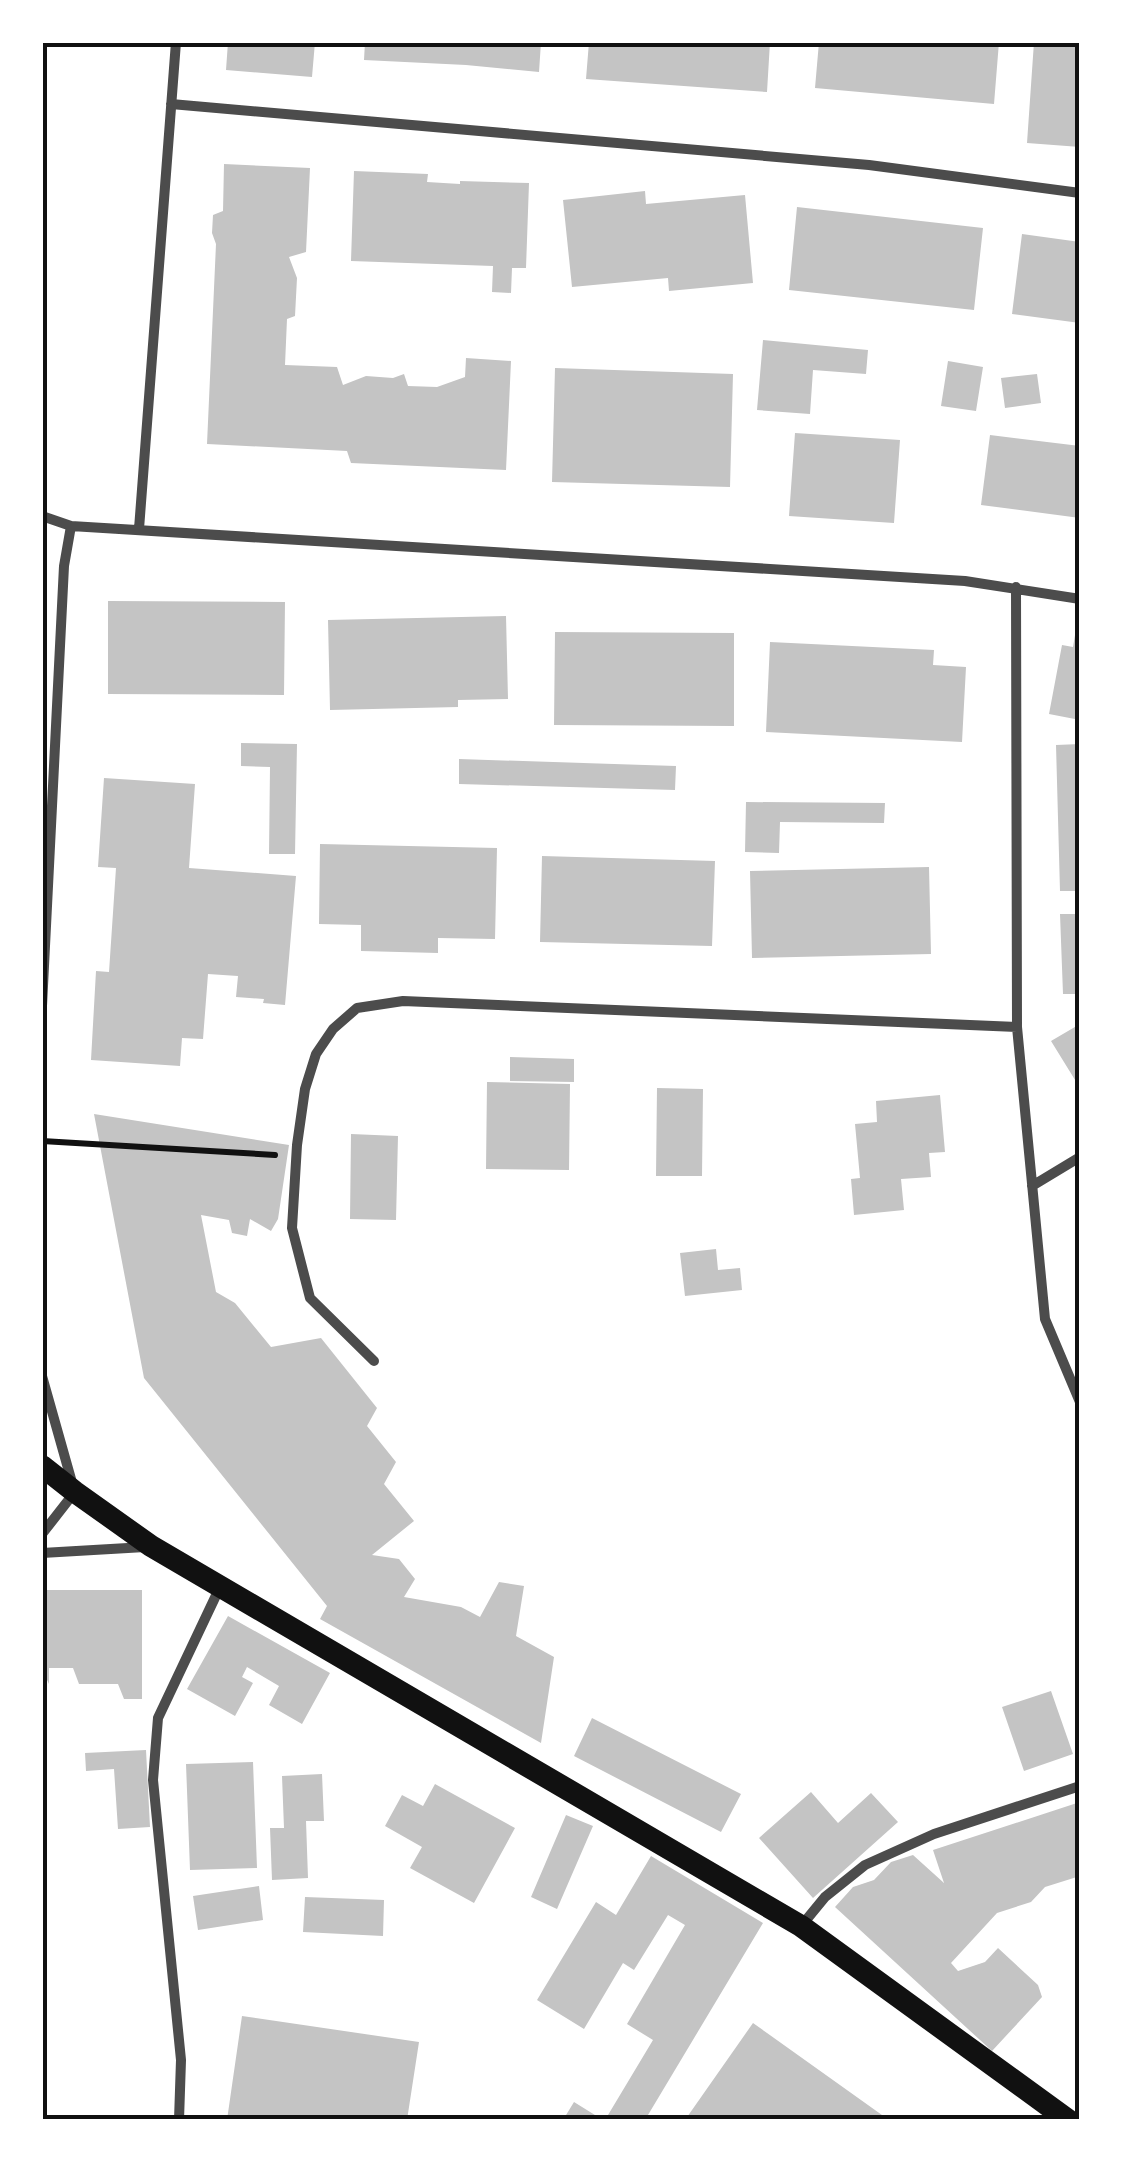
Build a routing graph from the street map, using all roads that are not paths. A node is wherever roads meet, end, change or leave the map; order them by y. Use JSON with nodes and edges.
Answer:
{"nodes":[{"id":1,"x":176,"y":42,"type":"edge"},
{"id":2,"x":171,"y":104,"type":"junction"},
{"id":3,"x":1080,"y":193,"type":"edge"},
{"id":4,"x":42,"y":516,"type":"edge"},
{"id":5,"x":71,"y":526,"type":"junction"},
{"id":6,"x":139,"y":529,"type":"junction"},
{"id":7,"x":1016,"y":587,"type":"junction"},
{"id":8,"x":1080,"y":599,"type":"edge"},
{"id":9,"x":42,"y":1006,"type":"edge"},
{"id":10,"x":1017,"y":1026,"type":"junction"},
{"id":11,"x":1080,"y":1157,"type":"edge"},
{"id":12,"x":1032,"y":1186,"type":"junction"},
{"id":13,"x":374,"y":1361,"type":"dead end"},
{"id":14,"x":42,"y":1376,"type":"edge"},
{"id":15,"x":1080,"y":1402,"type":"edge"},
{"id":16,"x":42,"y":1466,"type":"edge"},
{"id":17,"x":42,"y":1484,"type":"edge"},
{"id":18,"x":74,"y":1492,"type":"junction"},
{"id":19,"x":42,"y":1534,"type":"edge"},
{"id":20,"x":151,"y":1546,"type":"junction"},
{"id":21,"x":42,"y":1554,"type":"edge"},
{"id":22,"x":220,"y":1587,"type":"junction"},
{"id":23,"x":1080,"y":1786,"type":"edge"},
{"id":24,"x":801,"y":1926,"type":"junction"},
{"id":25,"x":178,"y":2120,"type":"edge"},
{"id":26,"x":1068,"y":2120,"type":"edge"}],
"edges":[{"from":1,"to":2,"type":"street"},
{"from":2,"to":3,"type":"street"},
{"from":2,"to":6,"type":"street"},
{"from":4,"to":5,"type":"street"},
{"from":5,"to":6,"type":"street"},
{"from":5,"to":9,"type":"street"},
{"from":6,"to":7,"type":"street"},
{"from":7,"to":8,"type":"street"},
{"from":7,"to":10,"type":"street"},
{"from":10,"to":12,"type":"street"},
{"from":10,"to":13,"type":"street"},
{"from":11,"to":12,"type":"street"},
{"from":12,"to":15,"type":"street"},
{"from":14,"to":18,"type":"street"},
{"from":16,"to":18,"type":"main road"},
{"from":17,"to":18,"type":"street"},
{"from":18,"to":19,"type":"street"},
{"from":18,"to":20,"type":"main road"},
{"from":20,"to":21,"type":"street"},
{"from":20,"to":22,"type":"main road"},
{"from":22,"to":24,"type":"main road"},
{"from":22,"to":25,"type":"street"},
{"from":23,"to":24,"type":"street"},
{"from":24,"to":26,"type":"main road"}]}
